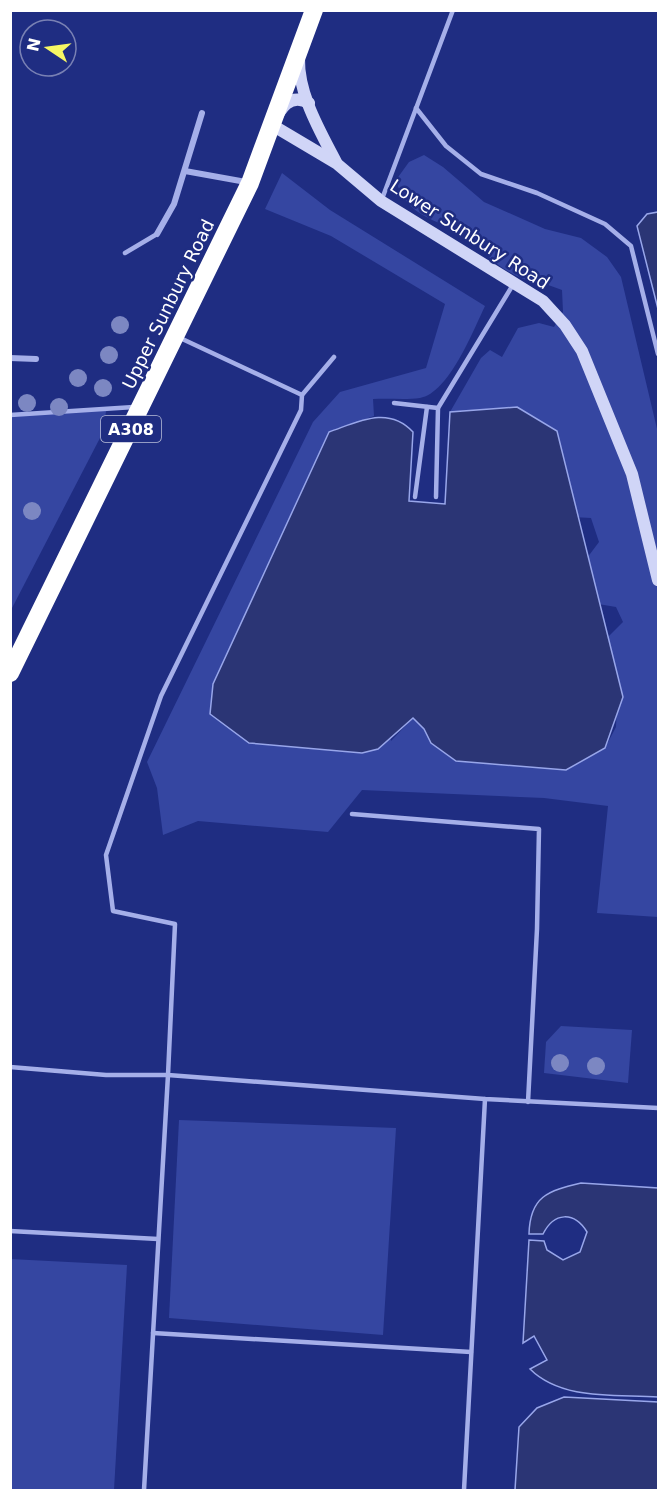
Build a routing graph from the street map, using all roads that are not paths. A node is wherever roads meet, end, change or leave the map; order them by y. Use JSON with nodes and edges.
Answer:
{"nodes":[{"id":1,"x":314,"y":10,"type":"edge"},
{"id":2,"x":453,"y":10,"type":"edge"},
{"id":3,"x":299,"y":53,"type":"junction"},
{"id":4,"x":309,"y":103,"type":"junction"},
{"id":5,"x":416,"y":108,"type":"junction"},
{"id":6,"x":202,"y":112,"type":"dead end"},
{"id":7,"x":272,"y":126,"type":"junction"},
{"id":8,"x":336,"y":163,"type":"junction"},
{"id":9,"x":186,"y":171,"type":"junction"},
{"id":10,"x":250,"y":183,"type":"junction"},
{"id":11,"x":381,"y":201,"type":"junction"},
{"id":12,"x":157,"y":234,"type":"joint"},
{"id":13,"x":125,"y":253,"type":"dead end"},
{"id":14,"x":514,"y":283,"type":"junction"},
{"id":15,"x":176,"y":336,"type":"junction"},
{"id":16,"x":658,"y":354,"type":"edge"},
{"id":17,"x":334,"y":357,"type":"dead end"},
{"id":18,"x":10,"y":358,"type":"edge"},
{"id":19,"x":36,"y":358,"type":"dead end"},
{"id":20,"x":302,"y":395,"type":"junction"},
{"id":21,"x":394,"y":403,"type":"dead end"},
{"id":22,"x":427,"y":407,"type":"junction"},
{"id":23,"x":142,"y":408,"type":"junction"},
{"id":24,"x":438,"y":408,"type":"junction"},
{"id":25,"x":10,"y":415,"type":"edge"},
{"id":26,"x":415,"y":497,"type":"dead end"},
{"id":27,"x":436,"y":497,"type":"dead end"},
{"id":28,"x":658,"y":580,"type":"edge"},
{"id":29,"x":10,"y":673,"type":"edge"},
{"id":30,"x":352,"y":814,"type":"dead end"},
{"id":31,"x":10,"y":1067,"type":"edge"},
{"id":32,"x":168,"y":1075,"type":"junction"},
{"id":33,"x":485,"y":1099,"type":"junction"},
{"id":34,"x":528,"y":1101,"type":"junction"},
{"id":35,"x":658,"y":1108,"type":"edge"},
{"id":36,"x":10,"y":1231,"type":"edge"},
{"id":37,"x":158,"y":1239,"type":"junction"},
{"id":38,"x":153,"y":1333,"type":"junction"},
{"id":39,"x":471,"y":1352,"type":"junction"},
{"id":40,"x":144,"y":1491,"type":"edge"},
{"id":41,"x":464,"y":1491,"type":"edge"}],
"edges":[{"from":1,"to":3,"type":"highway","name":"Upper Sunbury Road","number":"A308"},
{"from":2,"to":5,"type":"lane"},
{"from":3,"to":4,"type":"street","name":"Lower Sunbury Road"},
{"from":3,"to":7,"type":"highway","name":"Upper Sunbury Road","number":"A308"},
{"from":4,"to":7,"type":"street"},
{"from":4,"to":8,"type":"street","name":"Lower Sunbury Road"},
{"from":5,"to":11,"type":"lane"},
{"from":5,"to":16,"type":"lane"},
{"from":6,"to":9,"type":"street"},
{"from":7,"to":8,"type":"street","name":"Lower Sunbury Road"},
{"from":7,"to":10,"type":"highway","name":"Upper Sunbury Road","number":"A308"},
{"from":8,"to":11,"type":"street","name":"Lower Sunbury Road"},
{"from":9,"to":10,"type":"street"},
{"from":9,"to":12,"type":"street"},
{"from":10,"to":15,"type":"highway","name":"Upper Sunbury Road","number":"A308"},
{"from":11,"to":14,"type":"street","name":"Lower Sunbury Road"},
{"from":12,"to":13,"type":"lane"},
{"from":14,"to":24,"type":"lane"},
{"from":14,"to":28,"type":"street","name":"Lower Sunbury Road"},
{"from":15,"to":20,"type":"lane"},
{"from":15,"to":23,"type":"highway","name":"Upper Sunbury Road","number":"A308"},
{"from":17,"to":20,"type":"lane"},
{"from":18,"to":19,"type":"street"},
{"from":20,"to":32,"type":"lane"},
{"from":21,"to":22,"type":"lane"},
{"from":22,"to":24,"type":"lane"},
{"from":22,"to":26,"type":"lane"},
{"from":23,"to":25,"type":"lane"},
{"from":23,"to":29,"type":"highway","name":"Upper Sunbury Road","number":"A308"},
{"from":24,"to":27,"type":"lane"},
{"from":30,"to":34,"type":"lane"},
{"from":31,"to":32,"type":"lane"},
{"from":32,"to":33,"type":"lane"},
{"from":32,"to":37,"type":"lane"},
{"from":33,"to":34,"type":"lane"},
{"from":33,"to":39,"type":"lane"},
{"from":34,"to":35,"type":"lane"},
{"from":36,"to":37,"type":"lane"},
{"from":37,"to":38,"type":"lane"},
{"from":38,"to":39,"type":"lane"},
{"from":38,"to":40,"type":"lane"},
{"from":39,"to":41,"type":"lane"}]}
